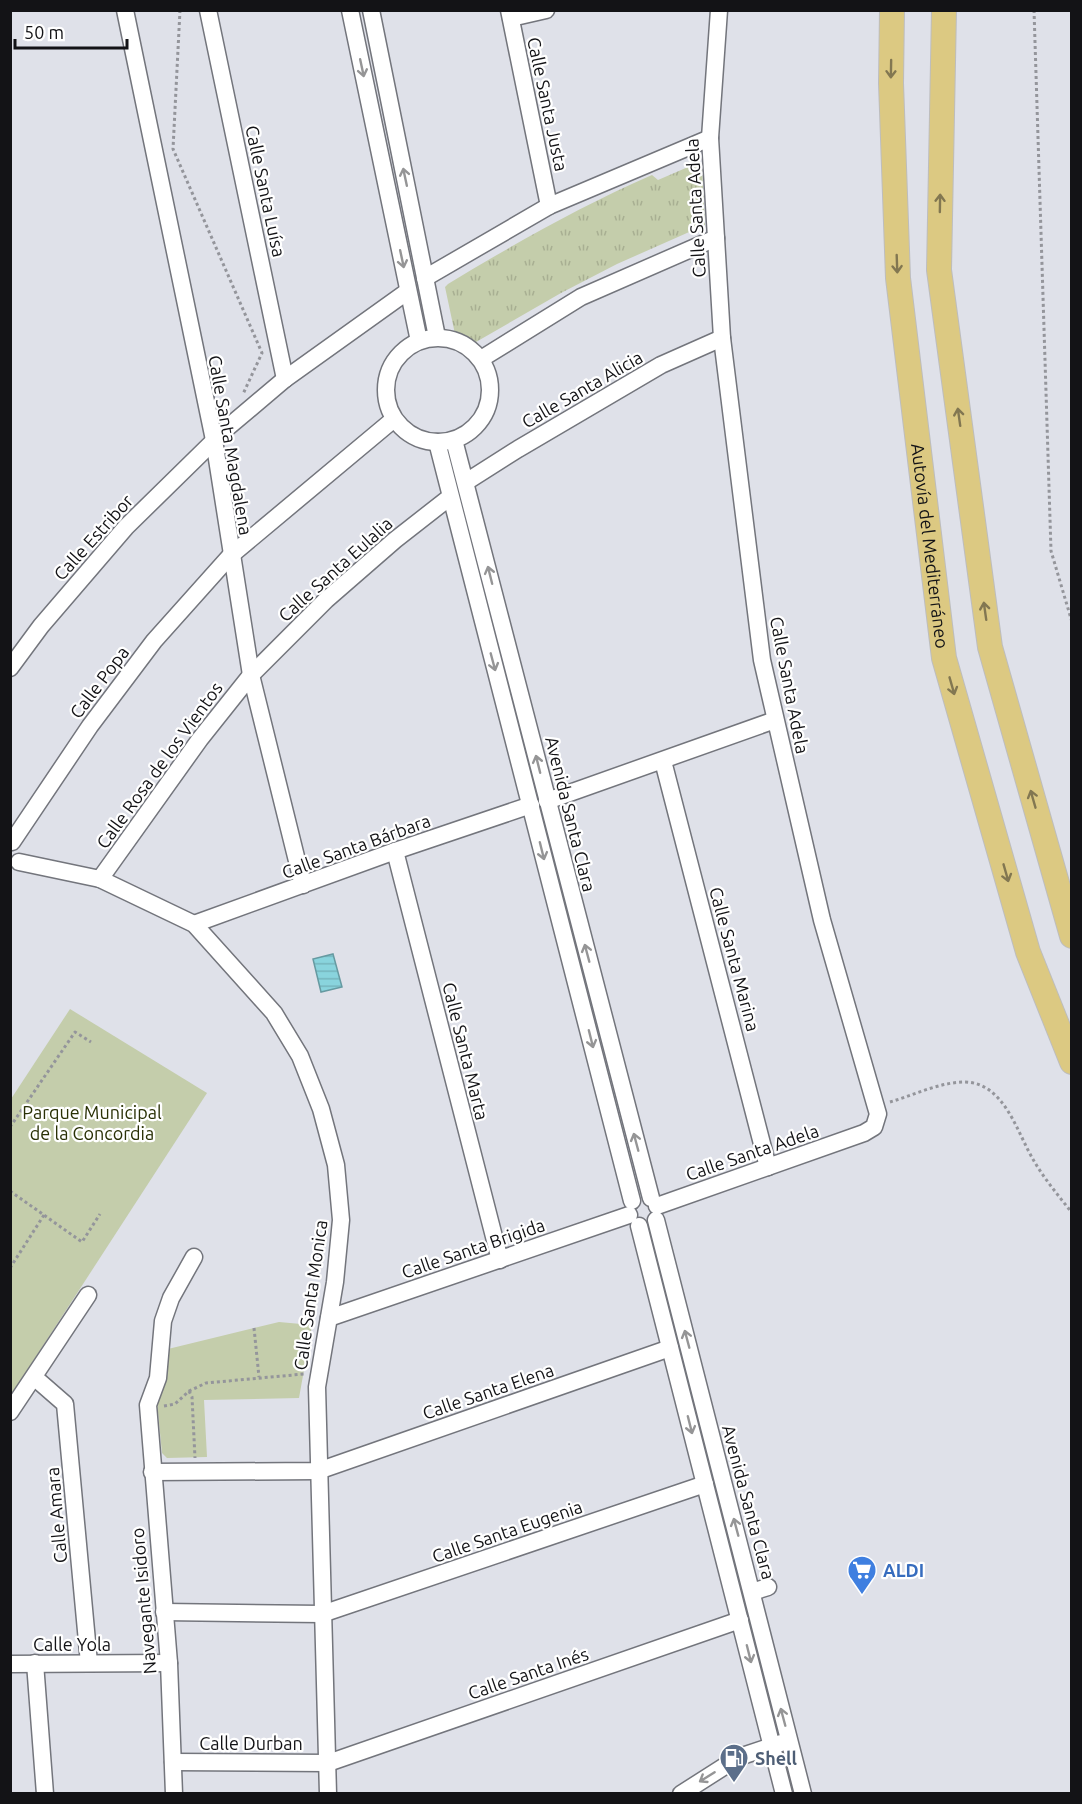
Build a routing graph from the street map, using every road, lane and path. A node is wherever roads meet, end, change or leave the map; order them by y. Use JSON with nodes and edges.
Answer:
{"nodes":[{"id":1,"x":125,"y":10,"type":"edge"},
{"id":2,"x":180,"y":10,"type":"edge"},
{"id":3,"x":208,"y":10,"type":"edge"},
{"id":4,"x":350,"y":10,"type":"edge"},
{"id":5,"x":371,"y":10,"type":"edge"},
{"id":6,"x":546,"y":10,"type":"edge"},
{"id":7,"x":719,"y":10,"type":"edge"},
{"id":8,"x":892,"y":10,"type":"edge"},
{"id":9,"x":944,"y":10,"type":"edge"},
{"id":10,"x":1034,"y":10,"type":"edge"},
{"id":11,"x":510,"y":14,"type":"edge"},
{"id":12,"x":710,"y":138,"type":"junction"},
{"id":13,"x":549,"y":206,"type":"junction"},
{"id":14,"x":716,"y":238,"type":"junction"},
{"id":15,"x":426,"y":278,"type":"junction"},
{"id":16,"x":408,"y":291,"type":"junction"},
{"id":17,"x":437,"y":337,"type":"junction"},
{"id":18,"x":722,"y":338,"type":"junction"},
{"id":19,"x":419,"y":340,"type":"junction"},
{"id":20,"x":481,"y":359,"type":"junction"},
{"id":21,"x":285,"y":379,"type":"junction"},
{"id":22,"x":242,"y":396,"type":"dead end"},
{"id":23,"x":394,"y":419,"type":"junction"},
{"id":24,"x":214,"y":440,"type":"junction"},
{"id":25,"x":446,"y":441,"type":"junction"},
{"id":26,"x":466,"y":482,"type":"junction"},
{"id":27,"x":450,"y":497,"type":"junction"},
{"id":28,"x":230,"y":556,"type":"junction"},
{"id":29,"x":1071,"y":622,"type":"edge"},
{"id":30,"x":10,"y":668,"type":"edge"},
{"id":31,"x":251,"y":675,"type":"junction"},
{"id":32,"x":775,"y":720,"type":"junction"},
{"id":33,"x":663,"y":761,"type":"junction"},
{"id":34,"x":539,"y":803,"type":"junction"},
{"id":35,"x":11,"y":842,"type":"edge"},
{"id":36,"x":395,"y":851,"type":"junction"},
{"id":37,"x":15,"y":868,"type":"edge"},
{"id":38,"x":100,"y":879,"type":"junction"},
{"id":39,"x":303,"y":885,"type":"junction"},
{"id":40,"x":194,"y":924,"type":"junction"},
{"id":41,"x":1071,"y":936,"type":"edge"},
{"id":42,"x":91,"y":1042,"type":"dead end"},
{"id":43,"x":1071,"y":1062,"type":"edge"},
{"id":44,"x":876,"y":1107,"type":"junction"},
{"id":45,"x":10,"y":1127,"type":"edge"},
{"id":46,"x":768,"y":1167,"type":"junction"},
{"id":47,"x":10,"y":1191,"type":"edge"},
{"id":48,"x":655,"y":1208,"type":"junction"},
{"id":49,"x":1071,"y":1213,"type":"edge"},
{"id":50,"x":100,"y":1214,"type":"dead end"},
{"id":51,"x":633,"y":1214,"type":"junction"},
{"id":52,"x":44,"y":1215,"type":"junction"},
{"id":53,"x":194,"y":1257,"type":"dead end"},
{"id":54,"x":500,"y":1260,"type":"junction"},
{"id":55,"x":10,"y":1268,"type":"edge"},
{"id":56,"x":88,"y":1295,"type":"dead end"},
{"id":57,"x":329,"y":1318,"type":"junction"},
{"id":58,"x":254,"y":1328,"type":"dead end"},
{"id":59,"x":670,"y":1348,"type":"junction"},
{"id":60,"x":320,"y":1372,"type":"junction"},
{"id":61,"x":34,"y":1377,"type":"junction"},
{"id":62,"x":205,"y":1378,"type":"dead end"},
{"id":63,"x":260,"y":1378,"type":"junction"},
{"id":64,"x":206,"y":1383,"type":"junction"},
{"id":65,"x":189,"y":1391,"type":"junction"},
{"id":66,"x":148,"y":1408,"type":"junction"},
{"id":67,"x":10,"y":1412,"type":"edge"},
{"id":68,"x":318,"y":1471,"type":"junction"},
{"id":69,"x":152,"y":1472,"type":"junction"},
{"id":70,"x":196,"y":1472,"type":"junction"},
{"id":71,"x":705,"y":1485,"type":"junction"},
{"id":72,"x":164,"y":1612,"type":"junction"},
{"id":73,"x":322,"y":1614,"type":"junction"},
{"id":74,"x":740,"y":1620,"type":"junction"},
{"id":75,"x":35,"y":1663,"type":"junction"},
{"id":76,"x":89,"y":1663,"type":"junction"},
{"id":77,"x":169,"y":1663,"type":"junction"},
{"id":78,"x":10,"y":1664,"type":"edge"},
{"id":79,"x":790,"y":1741,"type":"junction"},
{"id":80,"x":772,"y":1745,"type":"junction"},
{"id":81,"x":173,"y":1762,"type":"junction"},
{"id":82,"x":328,"y":1763,"type":"junction"},
{"id":83,"x":45,"y":1794,"type":"edge"},
{"id":84,"x":174,"y":1794,"type":"edge"},
{"id":85,"x":328,"y":1794,"type":"edge"},
{"id":86,"x":681,"y":1794,"type":"edge"},
{"id":87,"x":784,"y":1794,"type":"edge"},
{"id":88,"x":803,"y":1794,"type":"edge"}],
"edges":[{"from":1,"to":24,"type":"street","name":"Calle Santa Magdalena"},
{"from":2,"to":22,"type":"path"},
{"from":3,"to":21,"type":"street","name":"Calle Santa Luísa"},
{"from":4,"to":16,"type":"street","one_way":true},
{"from":15,"to":5,"type":"street","one_way":true},
{"from":6,"to":11,"type":"street"},
{"from":7,"to":12,"type":"street","name":"Calle Santa Adela"},
{"from":8,"to":43,"type":"highway","name":"Autovía del Mediterráneo","one_way":true},
{"from":41,"to":9,"type":"highway","one_way":true},
{"from":10,"to":29,"type":"path"},
{"from":11,"to":13,"type":"street","name":"Calle Santa Justa"},
{"from":12,"to":13,"type":"street"},
{"from":12,"to":14,"type":"street","name":"Calle Santa Adela"},
{"from":13,"to":15,"type":"street"},
{"from":14,"to":18,"type":"street","name":"Calle Santa Adela"},
{"from":14,"to":20,"type":"street"},
{"from":15,"to":17,"type":"street"},
{"from":16,"to":19,"type":"street"},
{"from":16,"to":21,"type":"street","name":"Calle Estribor"},
{"from":17,"to":19,"type":"street"},
{"from":17,"to":20,"type":"street"},
{"from":18,"to":26,"type":"street","name":"Calle Santa Alicia"},
{"from":18,"to":32,"type":"street","name":"Calle Santa Adela"},
{"from":19,"to":23,"type":"street"},
{"from":20,"to":25,"type":"street"},
{"from":21,"to":24,"type":"street","name":"Calle Estribor"},
{"from":23,"to":25,"type":"street"},
{"from":23,"to":28,"type":"street","name":"Calle Popa"},
{"from":24,"to":28,"type":"street","name":"Calle Santa Magdalena"},
{"from":24,"to":30,"type":"street","name":"Calle Estribor"},
{"from":25,"to":26,"type":"street","name":"Avenida Santa Clara"},
{"from":25,"to":27,"type":"street","name":"Avenida Santa Clara"},
{"from":34,"to":26,"type":"street","name":"Avenida Santa Clara","one_way":true},
{"from":27,"to":31,"type":"street","name":"Calle Santa Eulalia"},
{"from":27,"to":34,"type":"street","name":"Avenida Santa Clara","one_way":true},
{"from":28,"to":31,"type":"street","name":"Calle Santa Magdalena"},
{"from":28,"to":35,"type":"street","name":"Calle Popa"},
{"from":31,"to":38,"type":"street","name":"Calle Rosa de los Vientos"},
{"from":31,"to":39,"type":"street","name":"Calle Santa Magdalena"},
{"from":32,"to":33,"type":"street","name":"Calle Santa Bárbara"},
{"from":32,"to":44,"type":"street","name":"Calle Santa Adela"},
{"from":33,"to":34,"type":"street","name":"Calle Santa Bárbara"},
{"from":33,"to":46,"type":"street","name":"Calle Santa Marina"},
{"from":34,"to":36,"type":"street","name":"Calle Santa Bárbara"},
{"from":48,"to":34,"type":"street","name":"Avenida Santa Clara","one_way":true},
{"from":34,"to":51,"type":"street","name":"Avenida Santa Clara","one_way":true},
{"from":35,"to":37,"type":"street"},
{"from":36,"to":39,"type":"street","name":"Calle Santa Bárbara"},
{"from":36,"to":54,"type":"street","name":"Calle Santa Marta"},
{"from":37,"to":38,"type":"street","name":"Calle Santa Monica"},
{"from":38,"to":40,"type":"street","name":"Calle Santa Monica"},
{"from":39,"to":40,"type":"street","name":"Calle Santa Bárbara"},
{"from":40,"to":57,"type":"street","name":"Calle Santa Monica"},
{"from":42,"to":45,"type":"path"},
{"from":44,"to":46,"type":"street","name":"Calle Santa Adela"},
{"from":44,"to":49,"type":"path"},
{"from":46,"to":48,"type":"street","name":"Calle Santa Adela"},
{"from":47,"to":52,"type":"path"},
{"from":48,"to":51,"type":"street"},
{"from":48,"to":51,"type":"street"},
{"from":79,"to":48,"type":"street","name":"Avenida Santa Clara","one_way":true},
{"from":50,"to":52,"type":"path"},
{"from":51,"to":54,"type":"street","name":"Calle Santa Brigida"},
{"from":51,"to":59,"type":"street","name":"Avenida Santa Clara"},
{"from":52,"to":55,"type":"path"},
{"from":53,"to":66,"type":"street"},
{"from":54,"to":57,"type":"street","name":"Calle Santa Brigida"},
{"from":56,"to":61,"type":"street"},
{"from":57,"to":60,"type":"street","name":"Calle Santa Monica"},
{"from":58,"to":63,"type":"path"},
{"from":59,"to":68,"type":"street","name":"Calle Santa Elena"},
{"from":59,"to":71,"type":"street","name":"Avenida Santa Clara","one_way":true},
{"from":60,"to":63,"type":"path"},
{"from":60,"to":68,"type":"street","name":"Calle Santa Monica"},
{"from":61,"to":67,"type":"street"},
{"from":61,"to":76,"type":"street","name":"Calle Amara"},
{"from":62,"to":64,"type":"path"},
{"from":63,"to":64,"type":"path"},
{"from":64,"to":65,"type":"path"},
{"from":65,"to":66,"type":"path"},
{"from":65,"to":70,"type":"path"},
{"from":66,"to":69,"type":"street","name":"Navegante Isidoro"},
{"from":68,"to":70,"type":"street","name":"Calle Santa Elena"},
{"from":68,"to":73,"type":"street","name":"Calle Santa Monica"},
{"from":69,"to":70,"type":"street","name":"Calle Santa Elena"},
{"from":69,"to":72,"type":"street","name":"Navegante Isidoro"},
{"from":71,"to":73,"type":"street","name":"Calle Santa Eugenia"},
{"from":71,"to":74,"type":"street","name":"Avenida Santa Clara"},
{"from":72,"to":73,"type":"street","name":"Calle Santa Eugenia"},
{"from":72,"to":77,"type":"street","name":"Navegante Isidoro"},
{"from":73,"to":82,"type":"street","name":"Calle Santa Monica"},
{"from":74,"to":80,"type":"street","name":"Avenida Santa Clara","one_way":true},
{"from":74,"to":82,"type":"street","name":"Calle Santa Inés"},
{"from":75,"to":76,"type":"street","name":"Calle Yola"},
{"from":75,"to":78,"type":"street","name":"Calle Yola"},
{"from":75,"to":83,"type":"street"},
{"from":76,"to":77,"type":"street","name":"Calle Yola"},
{"from":77,"to":81,"type":"street","name":"Navegante Isidoro"},
{"from":79,"to":80,"type":"street"},
{"from":79,"to":88,"type":"street","name":"Avenida Santa Clara"},
{"from":80,"to":86,"type":"street","one_way":true},
{"from":80,"to":87,"type":"street","name":"Avenida Santa Clara"},
{"from":81,"to":82,"type":"street","name":"Calle Durban"},
{"from":81,"to":84,"type":"street","name":"Navegante Isidoro"},
{"from":82,"to":85,"type":"street","name":"Calle Santa Monica"}]}
